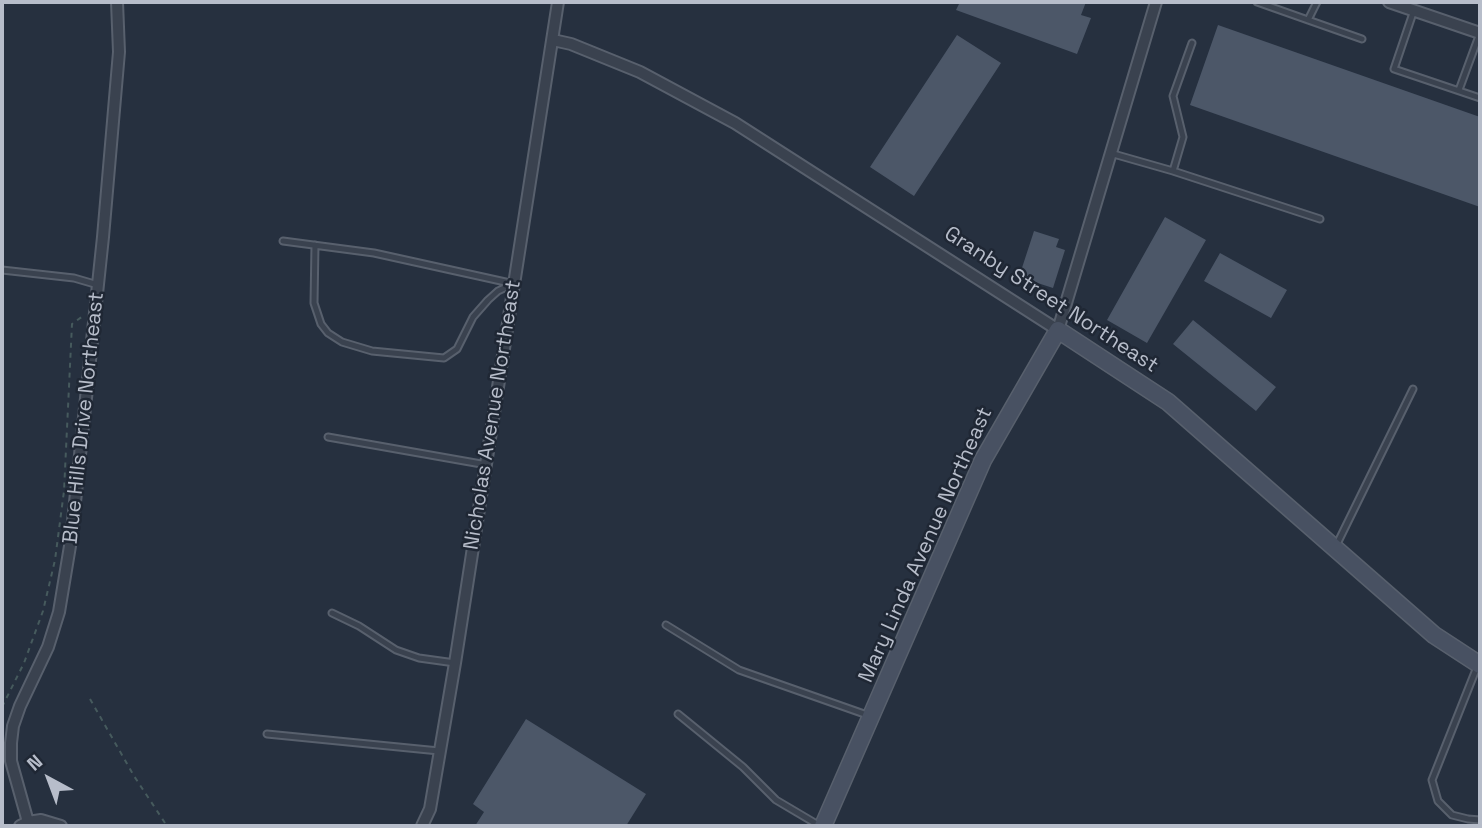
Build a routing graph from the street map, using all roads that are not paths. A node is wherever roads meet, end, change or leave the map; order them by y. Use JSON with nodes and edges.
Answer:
{"nodes":[{"id":1,"x":117,"y":2,"type":"edge"},
{"id":2,"x":558,"y":2,"type":"edge"},
{"id":3,"x":1156,"y":2,"type":"edge"},
{"id":4,"x":1257,"y":2,"type":"edge"},
{"id":5,"x":1317,"y":2,"type":"edge"},
{"id":6,"x":1389,"y":2,"type":"edge"},
{"id":7,"x":1414,"y":10,"type":"junction"},
{"id":8,"x":1308,"y":20,"type":"junction"},
{"id":9,"x":1480,"y":33,"type":"edge"},
{"id":10,"x":1362,"y":39,"type":"dead end"},
{"id":11,"x":553,"y":40,"type":"junction"},
{"id":12,"x":1192,"y":43,"type":"dead end"},
{"id":13,"x":1459,"y":90,"type":"junction"},
{"id":14,"x":1480,"y":98,"type":"edge"},
{"id":15,"x":1110,"y":153,"type":"junction"},
{"id":16,"x":1173,"y":171,"type":"junction"},
{"id":17,"x":1320,"y":219,"type":"dead end"},
{"id":18,"x":284,"y":240,"type":"dead end"},
{"id":19,"x":315,"y":246,"type":"junction"},
{"id":20,"x":2,"y":270,"type":"edge"},
{"id":21,"x":513,"y":284,"type":"junction"},
{"id":22,"x":98,"y":285,"type":"junction"},
{"id":23,"x":1058,"y":330,"type":"junction"},
{"id":24,"x":1413,"y":389,"type":"dead end"},
{"id":25,"x":328,"y":437,"type":"dead end"},
{"id":26,"x":487,"y":465,"type":"junction"},
{"id":27,"x":1335,"y":548,"type":"junction"},
{"id":28,"x":332,"y":613,"type":"dead end"},
{"id":29,"x":666,"y":625,"type":"dead end"},
{"id":30,"x":455,"y":663,"type":"junction"},
{"id":31,"x":1479,"y":665,"type":"edge"},
{"id":32,"x":678,"y":714,"type":"dead end"},
{"id":33,"x":871,"y":717,"type":"junction"},
{"id":34,"x":267,"y":734,"type":"dead end"},
{"id":35,"x":439,"y":751,"type":"junction"},
{"id":36,"x":6,"y":762,"type":"edge"},
{"id":37,"x":1480,"y":820,"type":"edge"},
{"id":38,"x":24,"y":824,"type":"edge"},
{"id":39,"x":61,"y":826,"type":"edge"},
{"id":40,"x":422,"y":826,"type":"edge"},
{"id":41,"x":822,"y":826,"type":"edge"}],
"edges":[{"from":1,"to":22,"type":"street","name":"Blue Hills Drive Northeast"},
{"from":2,"to":11,"type":"street","name":"Nicholas Avenue Northeast"},
{"from":3,"to":15,"type":"street","name":"Mary Linda Avenue Northeast"},
{"from":4,"to":8,"type":"lane"},
{"from":5,"to":8,"type":"lane"},
{"from":6,"to":7,"type":"street"},
{"from":7,"to":9,"type":"street"},
{"from":7,"to":13,"type":"lane"},
{"from":8,"to":10,"type":"lane"},
{"from":9,"to":13,"type":"lane"},
{"from":11,"to":21,"type":"street","name":"Nicholas Avenue Northeast"},
{"from":11,"to":23,"type":"street","name":"Granby Street Northeast"},
{"from":12,"to":16,"type":"lane"},
{"from":13,"to":14,"type":"lane"},
{"from":15,"to":16,"type":"lane"},
{"from":15,"to":23,"type":"street","name":"Mary Linda Avenue Northeast"},
{"from":16,"to":17,"type":"lane"},
{"from":18,"to":19,"type":"lane"},
{"from":19,"to":21,"type":"lane"},
{"from":19,"to":21,"type":"lane"},
{"from":20,"to":22,"type":"lane"},
{"from":21,"to":26,"type":"street","name":"Nicholas Avenue Northeast"},
{"from":22,"to":36,"type":"street","name":"Blue Hills Drive Northeast"},
{"from":23,"to":27,"type":"street","name":"Granby Street Northeast"},
{"from":23,"to":33,"type":"street","name":"Mary Linda Avenue Northeast"},
{"from":24,"to":27,"type":"lane"},
{"from":25,"to":26,"type":"lane"},
{"from":26,"to":30,"type":"street","name":"Nicholas Avenue Northeast"},
{"from":27,"to":31,"type":"street","name":"Granby Street Northeast"},
{"from":28,"to":30,"type":"lane"},
{"from":29,"to":33,"type":"lane"},
{"from":30,"to":35,"type":"street","name":"Nicholas Avenue Northeast"},
{"from":31,"to":37,"type":"lane"},
{"from":32,"to":41,"type":"lane"},
{"from":33,"to":41,"type":"street","name":"Mary Linda Avenue Northeast"},
{"from":34,"to":35,"type":"lane"},
{"from":35,"to":40,"type":"street","name":"Nicholas Avenue Northeast"},
{"from":36,"to":38,"type":"street","name":"Blue Hills Drive Northeast"},
{"from":38,"to":39,"type":"street","name":"Blue Hills Drive Northeast"}]}
